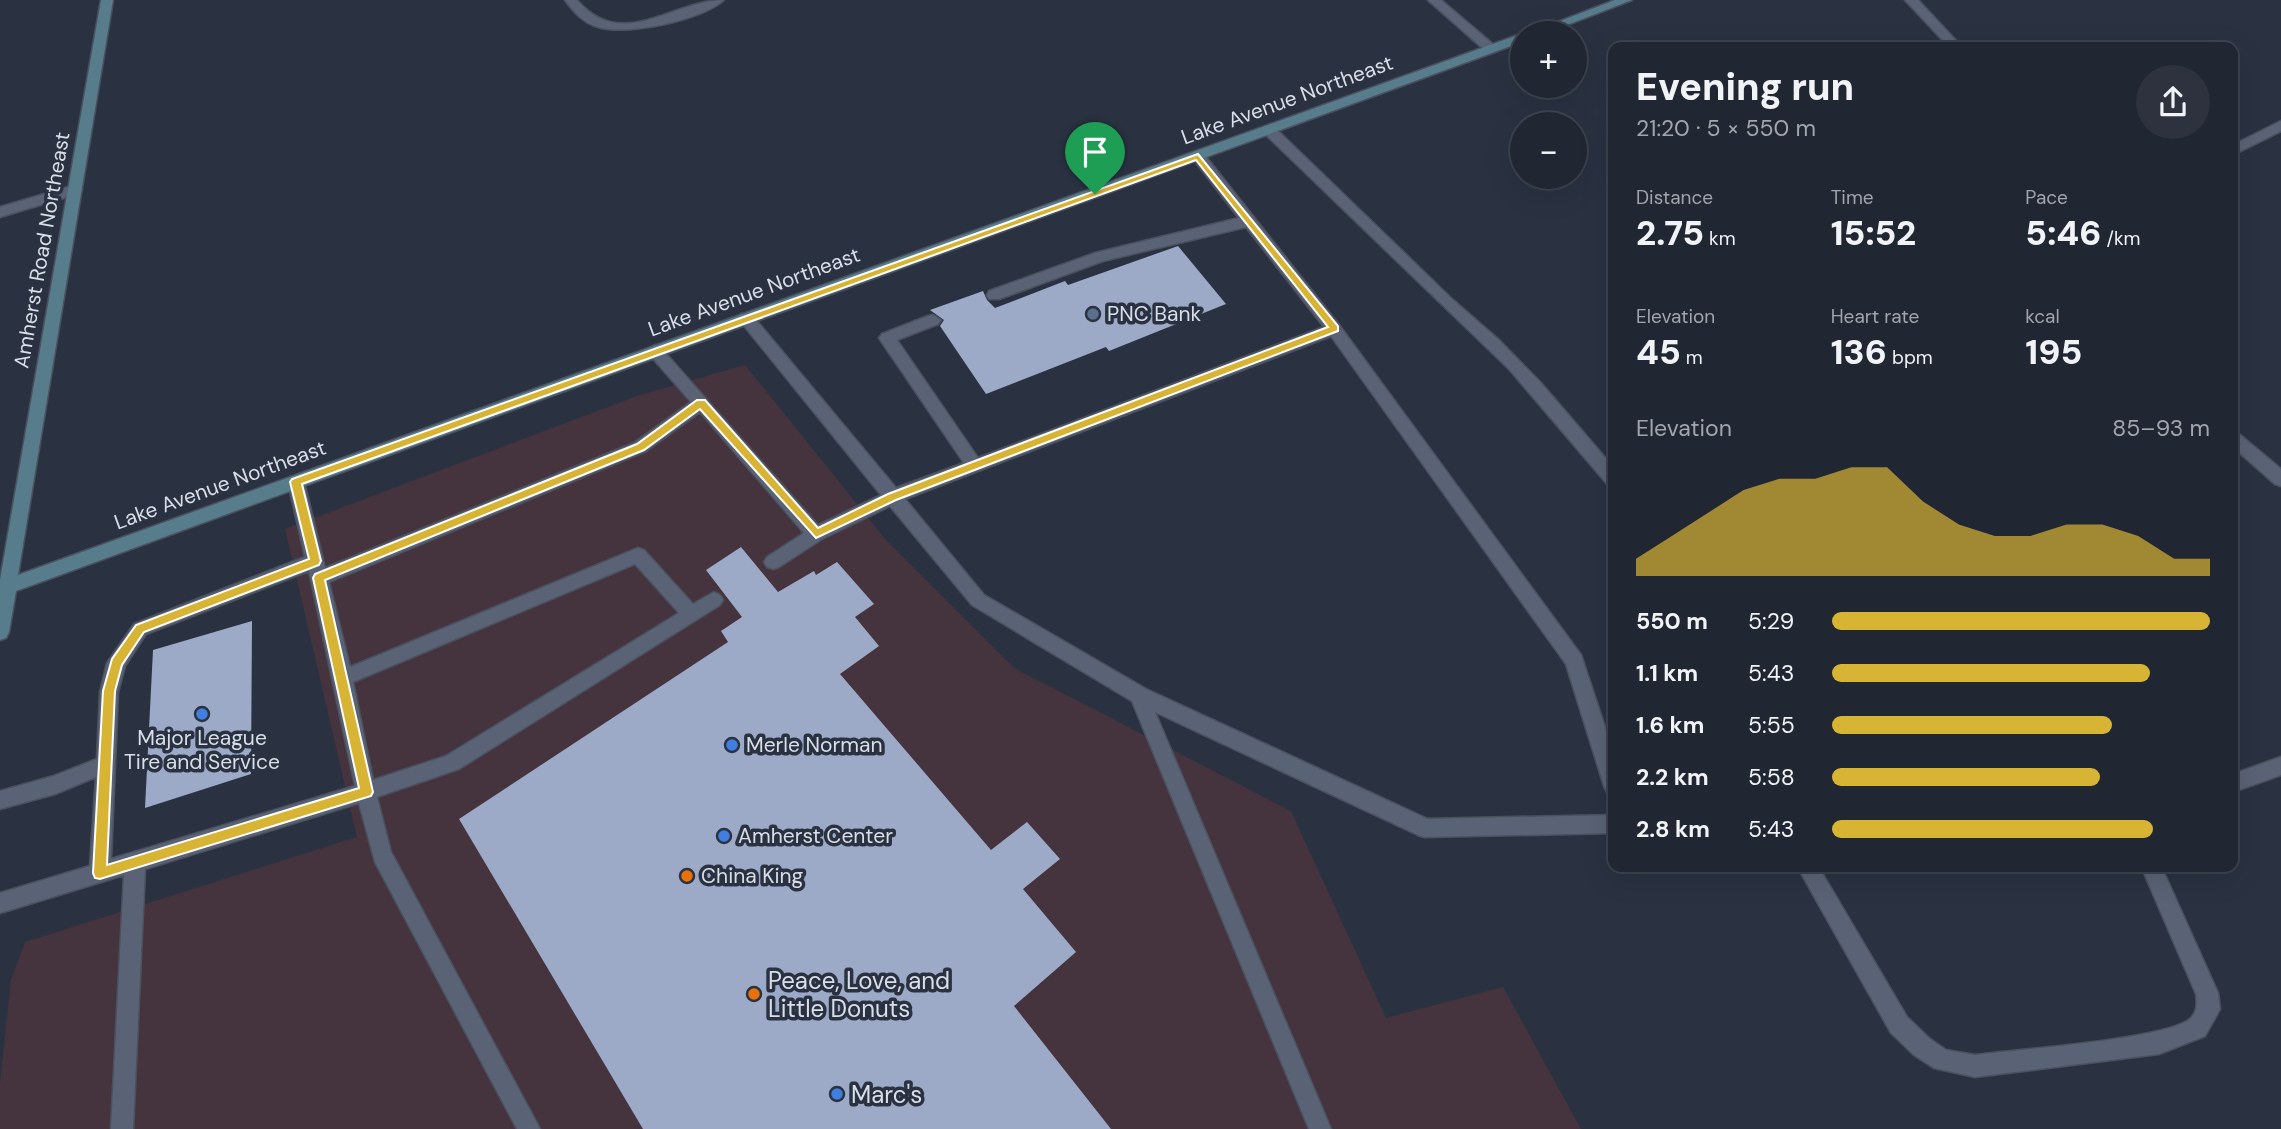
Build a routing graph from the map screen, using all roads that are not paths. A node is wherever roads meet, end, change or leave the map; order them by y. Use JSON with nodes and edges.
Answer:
{"nodes":[{"id":1,"x":107,"y":0,"type":"edge"},
{"id":2,"x":571,"y":0,"type":"edge"},
{"id":3,"x":718,"y":0,"type":"edge"},
{"id":4,"x":1626,"y":0,"type":"edge"},
{"id":5,"x":1911,"y":0,"type":"edge"},
{"id":6,"x":1439,"y":1,"type":"edge"},
{"id":7,"x":1568,"y":21,"type":"edge"},
{"id":8,"x":1510,"y":42,"type":"edge"},
{"id":9,"x":1951,"y":42,"type":"edge"},
{"id":10,"x":1491,"y":49,"type":"junction"},
{"id":11,"x":2281,"y":125,"type":"edge"},
{"id":12,"x":1269,"y":130,"type":"junction"},
{"id":13,"x":2238,"y":148,"type":"edge"},
{"id":14,"x":1198,"y":156,"type":"junction"},
{"id":15,"x":75,"y":190,"type":"junction"},
{"id":16,"x":0,"y":212,"type":"edge"},
{"id":17,"x":1249,"y":221,"type":"junction"},
{"id":18,"x":994,"y":295,"type":"dead end"},
{"id":19,"x":746,"y":318,"type":"junction"},
{"id":20,"x":933,"y":320,"type":"dead end"},
{"id":21,"x":1334,"y":329,"type":"junction"},
{"id":22,"x":655,"y":351,"type":"junction"},
{"id":23,"x":701,"y":403,"type":"junction"},
{"id":24,"x":2238,"y":442,"type":"edge"},
{"id":25,"x":974,"y":465,"type":"junction"},
{"id":26,"x":1608,"y":473,"type":"edge"},
{"id":27,"x":2281,"y":479,"type":"edge"},
{"id":28,"x":296,"y":482,"type":"junction"},
{"id":29,"x":892,"y":497,"type":"junction"},
{"id":30,"x":816,"y":534,"type":"junction"},
{"id":31,"x":773,"y":562,"type":"dead end"},
{"id":32,"x":317,"y":569,"type":"junction"},
{"id":33,"x":4,"y":588,"type":"edge"},
{"id":34,"x":714,"y":600,"type":"dead end"},
{"id":35,"x":691,"y":614,"type":"junction"},
{"id":36,"x":0,"y":632,"type":"edge"},
{"id":37,"x":343,"y":678,"type":"junction"},
{"id":38,"x":1139,"y":695,"type":"junction"},
{"id":39,"x":107,"y":764,"type":"junction"},
{"id":40,"x":2281,"y":766,"type":"edge"},
{"id":41,"x":1608,"y":767,"type":"edge"},
{"id":42,"x":2238,"y":780,"type":"edge"},
{"id":43,"x":366,"y":792,"type":"junction"},
{"id":44,"x":0,"y":800,"type":"edge"},
{"id":45,"x":1608,"y":824,"type":"edge"},
{"id":46,"x":135,"y":862,"type":"junction"},
{"id":47,"x":1810,"y":872,"type":"edge"},
{"id":48,"x":2154,"y":872,"type":"edge"},
{"id":49,"x":100,"y":873,"type":"junction"},
{"id":50,"x":0,"y":903,"type":"edge"},
{"id":51,"x":122,"y":1129,"type":"edge"},
{"id":52,"x":529,"y":1129,"type":"edge"},
{"id":53,"x":1320,"y":1129,"type":"edge"}],
"edges":[{"from":1,"to":15,"type":"street","name":"Amherst Road Northeast"},
{"from":2,"to":3,"type":"street"},
{"from":4,"to":7,"type":"street"},
{"from":5,"to":9,"type":"street"},
{"from":6,"to":10,"type":"street"},
{"from":8,"to":10,"type":"street","name":"Lake Avenue Northeast"},
{"from":10,"to":12,"type":"street","name":"Lake Avenue Northeast"},
{"from":11,"to":13,"type":"street"},
{"from":12,"to":14,"type":"street","name":"Lake Avenue Northeast"},
{"from":12,"to":26,"type":"street"},
{"from":14,"to":17,"type":"street"},
{"from":14,"to":19,"type":"street","name":"Lake Avenue Northeast"},
{"from":15,"to":16,"type":"street"},
{"from":15,"to":33,"type":"street","name":"Amherst Road Northeast"},
{"from":17,"to":18,"type":"street"},
{"from":17,"to":21,"type":"street"},
{"from":19,"to":22,"type":"street","name":"Lake Avenue Northeast"},
{"from":19,"to":29,"type":"street"},
{"from":20,"to":25,"type":"street"},
{"from":21,"to":25,"type":"street"},
{"from":21,"to":41,"type":"street"},
{"from":22,"to":23,"type":"street"},
{"from":22,"to":28,"type":"street","name":"Lake Avenue Northeast"},
{"from":23,"to":30,"type":"street"},
{"from":23,"to":32,"type":"street"},
{"from":24,"to":27,"type":"street"},
{"from":25,"to":29,"type":"street"},
{"from":28,"to":32,"type":"street"},
{"from":28,"to":33,"type":"street","name":"Lake Avenue Northeast"},
{"from":29,"to":30,"type":"street"},
{"from":29,"to":38,"type":"street"},
{"from":30,"to":31,"type":"street"},
{"from":32,"to":37,"type":"street"},
{"from":32,"to":39,"type":"street"},
{"from":33,"to":36,"type":"street","name":"Amherst Road Northeast"},
{"from":34,"to":35,"type":"street"},
{"from":35,"to":37,"type":"street"},
{"from":35,"to":43,"type":"street"},
{"from":37,"to":43,"type":"street"},
{"from":38,"to":45,"type":"street"},
{"from":38,"to":53,"type":"street"},
{"from":39,"to":44,"type":"street"},
{"from":39,"to":49,"type":"street"},
{"from":40,"to":42,"type":"street"},
{"from":43,"to":46,"type":"street"},
{"from":43,"to":52,"type":"street"},
{"from":46,"to":49,"type":"street"},
{"from":46,"to":51,"type":"street"},
{"from":47,"to":48,"type":"street"},
{"from":49,"to":50,"type":"street"}]}
